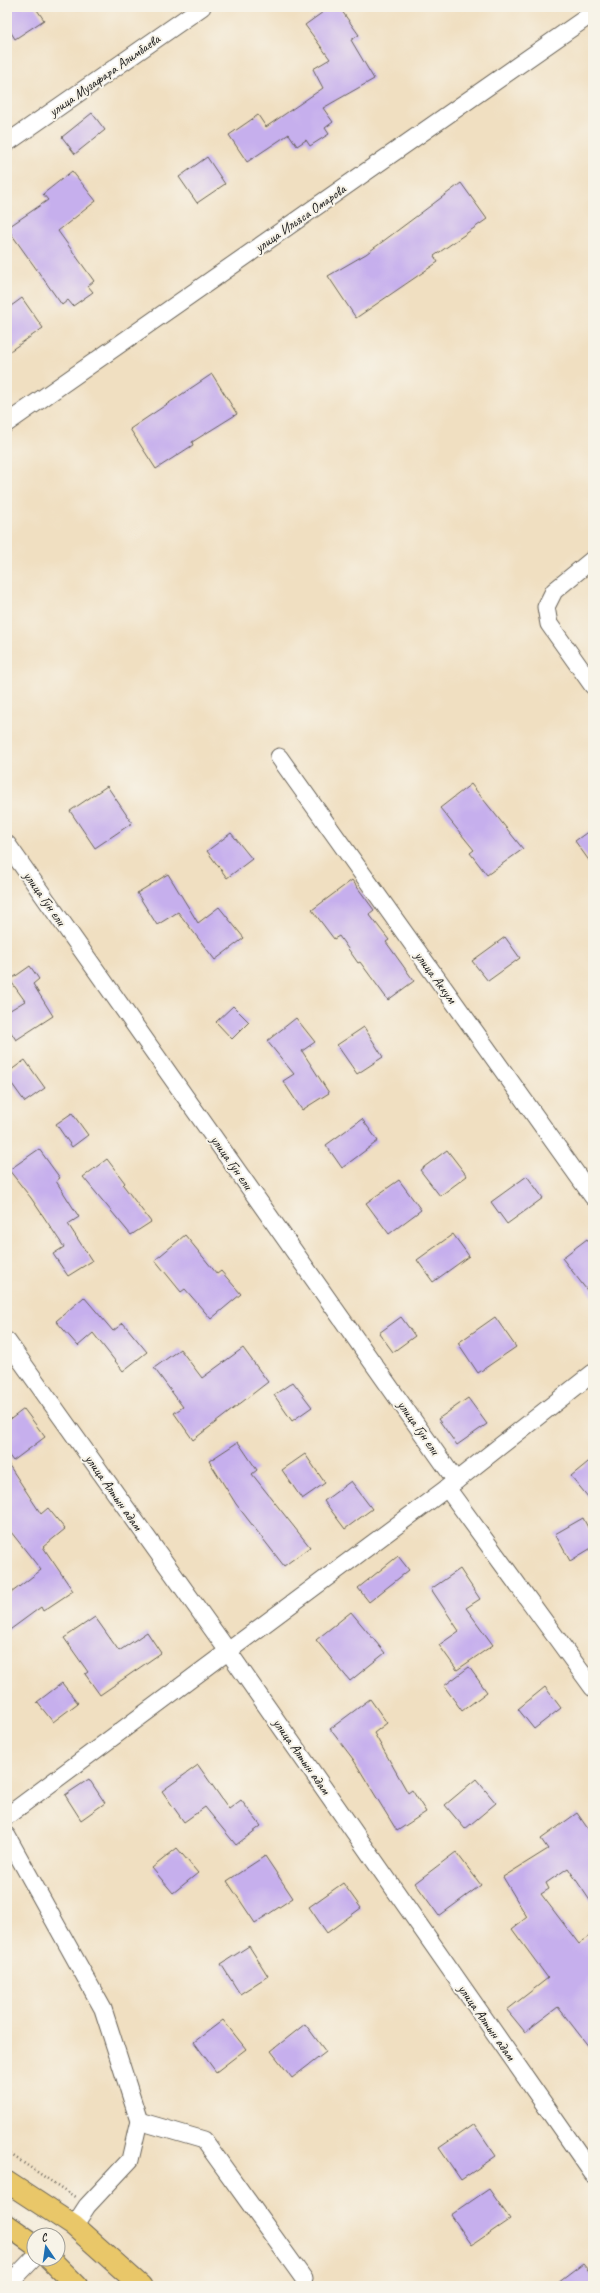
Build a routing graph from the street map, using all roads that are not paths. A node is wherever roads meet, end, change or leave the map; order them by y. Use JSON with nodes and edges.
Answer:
{"nodes":[{"id":1,"x":202,"y":7,"type":"edge"},
{"id":2,"x":593,"y":14,"type":"edge"},
{"id":3,"x":7,"y":144,"type":"edge"},
{"id":4,"x":7,"y":423,"type":"edge"},
{"id":5,"x":593,"y":559,"type":"edge"},
{"id":6,"x":593,"y":686,"type":"edge"},
{"id":7,"x":279,"y":757,"type":"dead end"},
{"id":8,"x":7,"y":844,"type":"edge"},
{"id":9,"x":593,"y":1197,"type":"edge"},
{"id":10,"x":7,"y":1341,"type":"edge"},
{"id":11,"x":593,"y":1373,"type":"edge"},
{"id":12,"x":452,"y":1484,"type":"junction"},
{"id":13,"x":228,"y":1651,"type":"junction"},
{"id":14,"x":593,"y":1688,"type":"edge"},
{"id":15,"x":7,"y":1816,"type":"edge"},
{"id":16,"x":7,"y":1836,"type":"edge"},
{"id":17,"x":140,"y":2121,"type":"junction"},
{"id":18,"x":593,"y":2174,"type":"edge"},
{"id":19,"x":7,"y":2182,"type":"edge"},
{"id":20,"x":7,"y":2225,"type":"edge"},
{"id":21,"x":74,"y":2226,"type":"junction"},
{"id":22,"x":26,"y":2238,"type":"edge"},
{"id":23,"x":26,"y":2266,"type":"edge"},
{"id":24,"x":58,"y":2267,"type":"edge"},
{"id":25,"x":304,"y":2279,"type":"dead end"},
{"id":26,"x":7,"y":2286,"type":"edge"},
{"id":27,"x":77,"y":2286,"type":"edge"},
{"id":28,"x":141,"y":2286,"type":"edge"}],
"edges":[{"from":1,"to":3,"type":"street","name":"улица Музафара Алимбаева"},
{"from":2,"to":4,"type":"street","name":"улица Ильяса Омарова"},
{"from":5,"to":6,"type":"street"},
{"from":7,"to":9,"type":"street","name":"улица Аккум"},
{"from":8,"to":12,"type":"street","name":"улица Гун ели"},
{"from":10,"to":13,"type":"street","name":"улица Алтын адам"},
{"from":11,"to":12,"type":"street"},
{"from":12,"to":13,"type":"street"},
{"from":12,"to":14,"type":"street","name":"улица Гун ели"},
{"from":13,"to":15,"type":"street"},
{"from":13,"to":18,"type":"street","name":"улица Алтын адам"},
{"from":16,"to":17,"type":"street"},
{"from":17,"to":21,"type":"street"},
{"from":17,"to":25,"type":"street"},
{"from":19,"to":21,"type":"main road"},
{"from":20,"to":22,"type":"main road"},
{"from":21,"to":28,"type":"main road"},
{"from":23,"to":26,"type":"street"},
{"from":24,"to":27,"type":"main road"}]}
